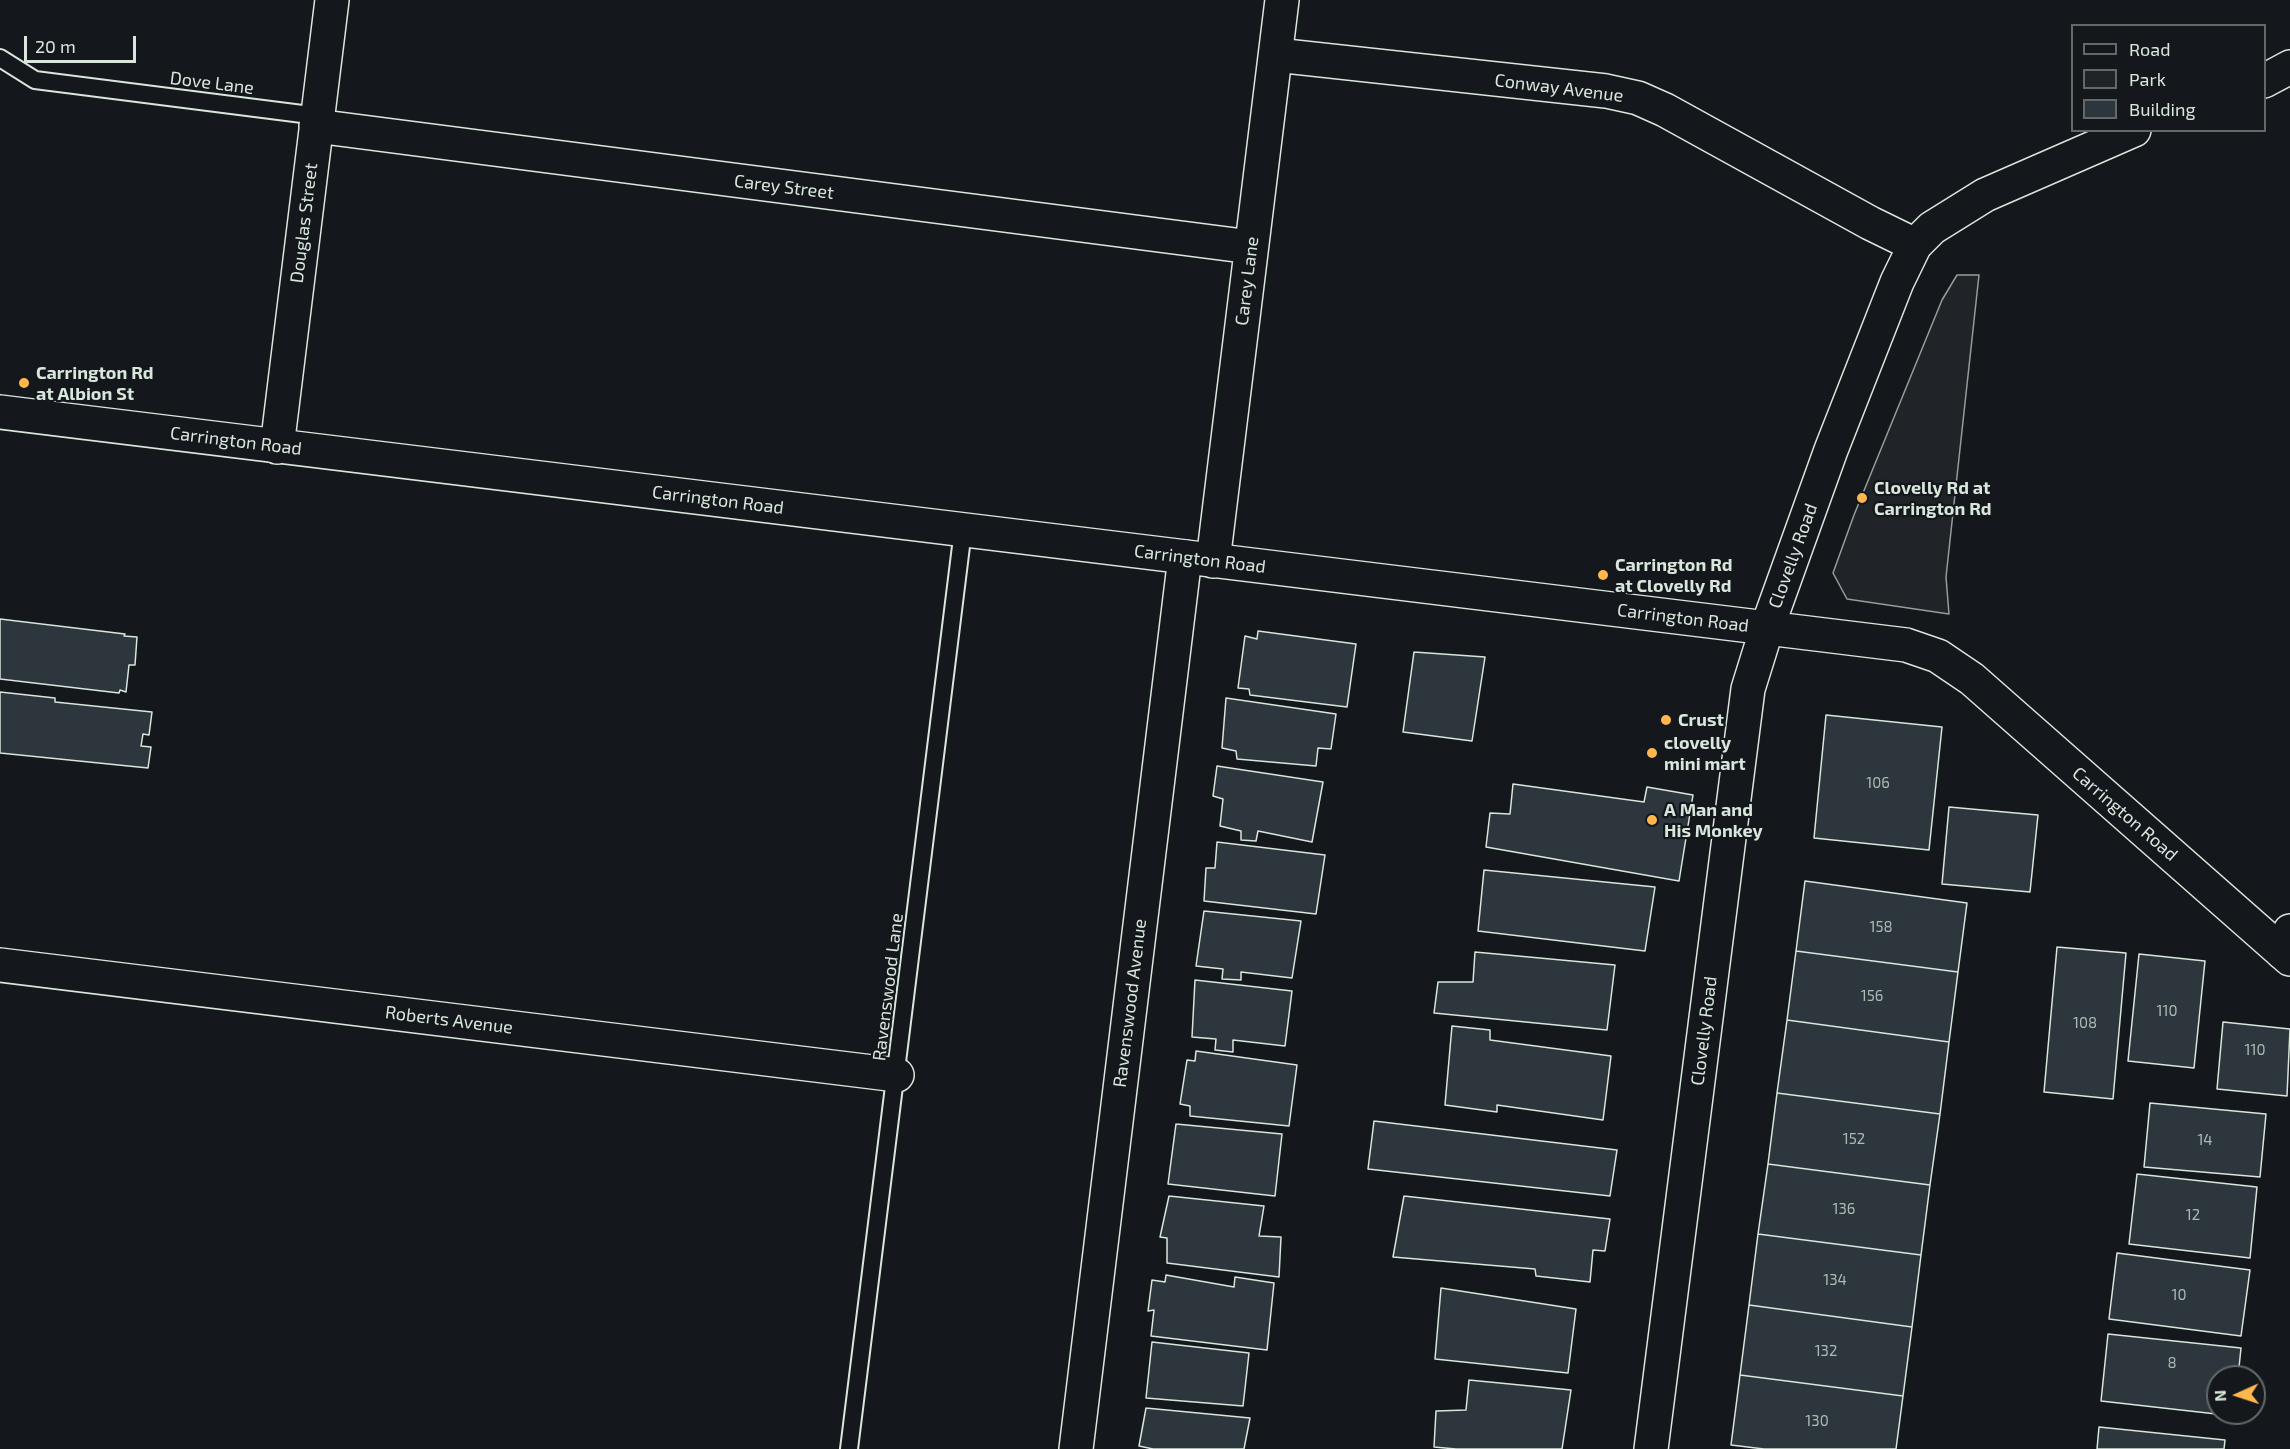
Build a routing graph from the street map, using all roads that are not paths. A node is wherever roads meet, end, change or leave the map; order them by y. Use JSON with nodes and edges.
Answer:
{"nodes":[{"id":1,"x":332,"y":0,"type":"edge"},
{"id":2,"x":1282,"y":0,"type":"edge"},
{"id":3,"x":1276,"y":55,"type":"junction"},
{"id":4,"x":0,"y":58,"type":"edge"},
{"id":5,"x":2290,"y":67,"type":"edge"},
{"id":6,"x":2266,"y":80,"type":"edge"},
{"id":7,"x":317,"y":121,"type":"junction"},
{"id":8,"x":2129,"y":132,"type":"edge"},
{"id":9,"x":1915,"y":245,"type":"junction"},
{"id":10,"x":1251,"y":247,"type":"junction"},
{"id":11,"x":0,"y":412,"type":"edge"},
{"id":12,"x":277,"y":447,"type":"junction"},
{"id":13,"x":963,"y":530,"type":"junction"},
{"id":14,"x":1199,"y":559,"type":"junction"},
{"id":15,"x":1767,"y":628,"type":"junction"},
{"id":16,"x":2287,"y":947,"type":"edge"},
{"id":17,"x":0,"y":965,"type":"edge"},
{"id":18,"x":897,"y":1075,"type":"junction"},
{"id":19,"x":849,"y":1449,"type":"edge"},
{"id":20,"x":1076,"y":1449,"type":"edge"},
{"id":21,"x":1651,"y":1449,"type":"edge"}],
"edges":[{"from":1,"to":7,"type":"street","name":"Douglas Street"},
{"from":2,"to":3,"type":"street","name":"Carey Lane"},
{"from":3,"to":9,"type":"street","name":"Conway Avenue"},
{"from":3,"to":10,"type":"street","name":"Carey Lane"},
{"from":4,"to":7,"type":"lane","name":"Dove Lane"},
{"from":5,"to":6,"type":"street"},
{"from":7,"to":10,"type":"street","name":"Carey Street"},
{"from":7,"to":12,"type":"street","name":"Douglas Street"},
{"from":8,"to":9,"type":"street","name":"Clovelly Road"},
{"from":9,"to":15,"type":"street","name":"Clovelly Road"},
{"from":10,"to":14,"type":"street","name":"Carey Lane"},
{"from":11,"to":12,"type":"street","name":"Carrington Road"},
{"from":12,"to":13,"type":"street","name":"Carrington Road"},
{"from":13,"to":14,"type":"street","name":"Carrington Road"},
{"from":13,"to":18,"type":"lane","name":"Ravenswood Lane"},
{"from":14,"to":15,"type":"street","name":"Carrington Road"},
{"from":14,"to":20,"type":"street","name":"Ravenswood Avenue"},
{"from":15,"to":16,"type":"street","name":"Carrington Road"},
{"from":15,"to":21,"type":"street","name":"Clovelly Road"},
{"from":17,"to":18,"type":"street","name":"Roberts Avenue"},
{"from":18,"to":19,"type":"lane","name":"Ravenswood Lane"}]}
